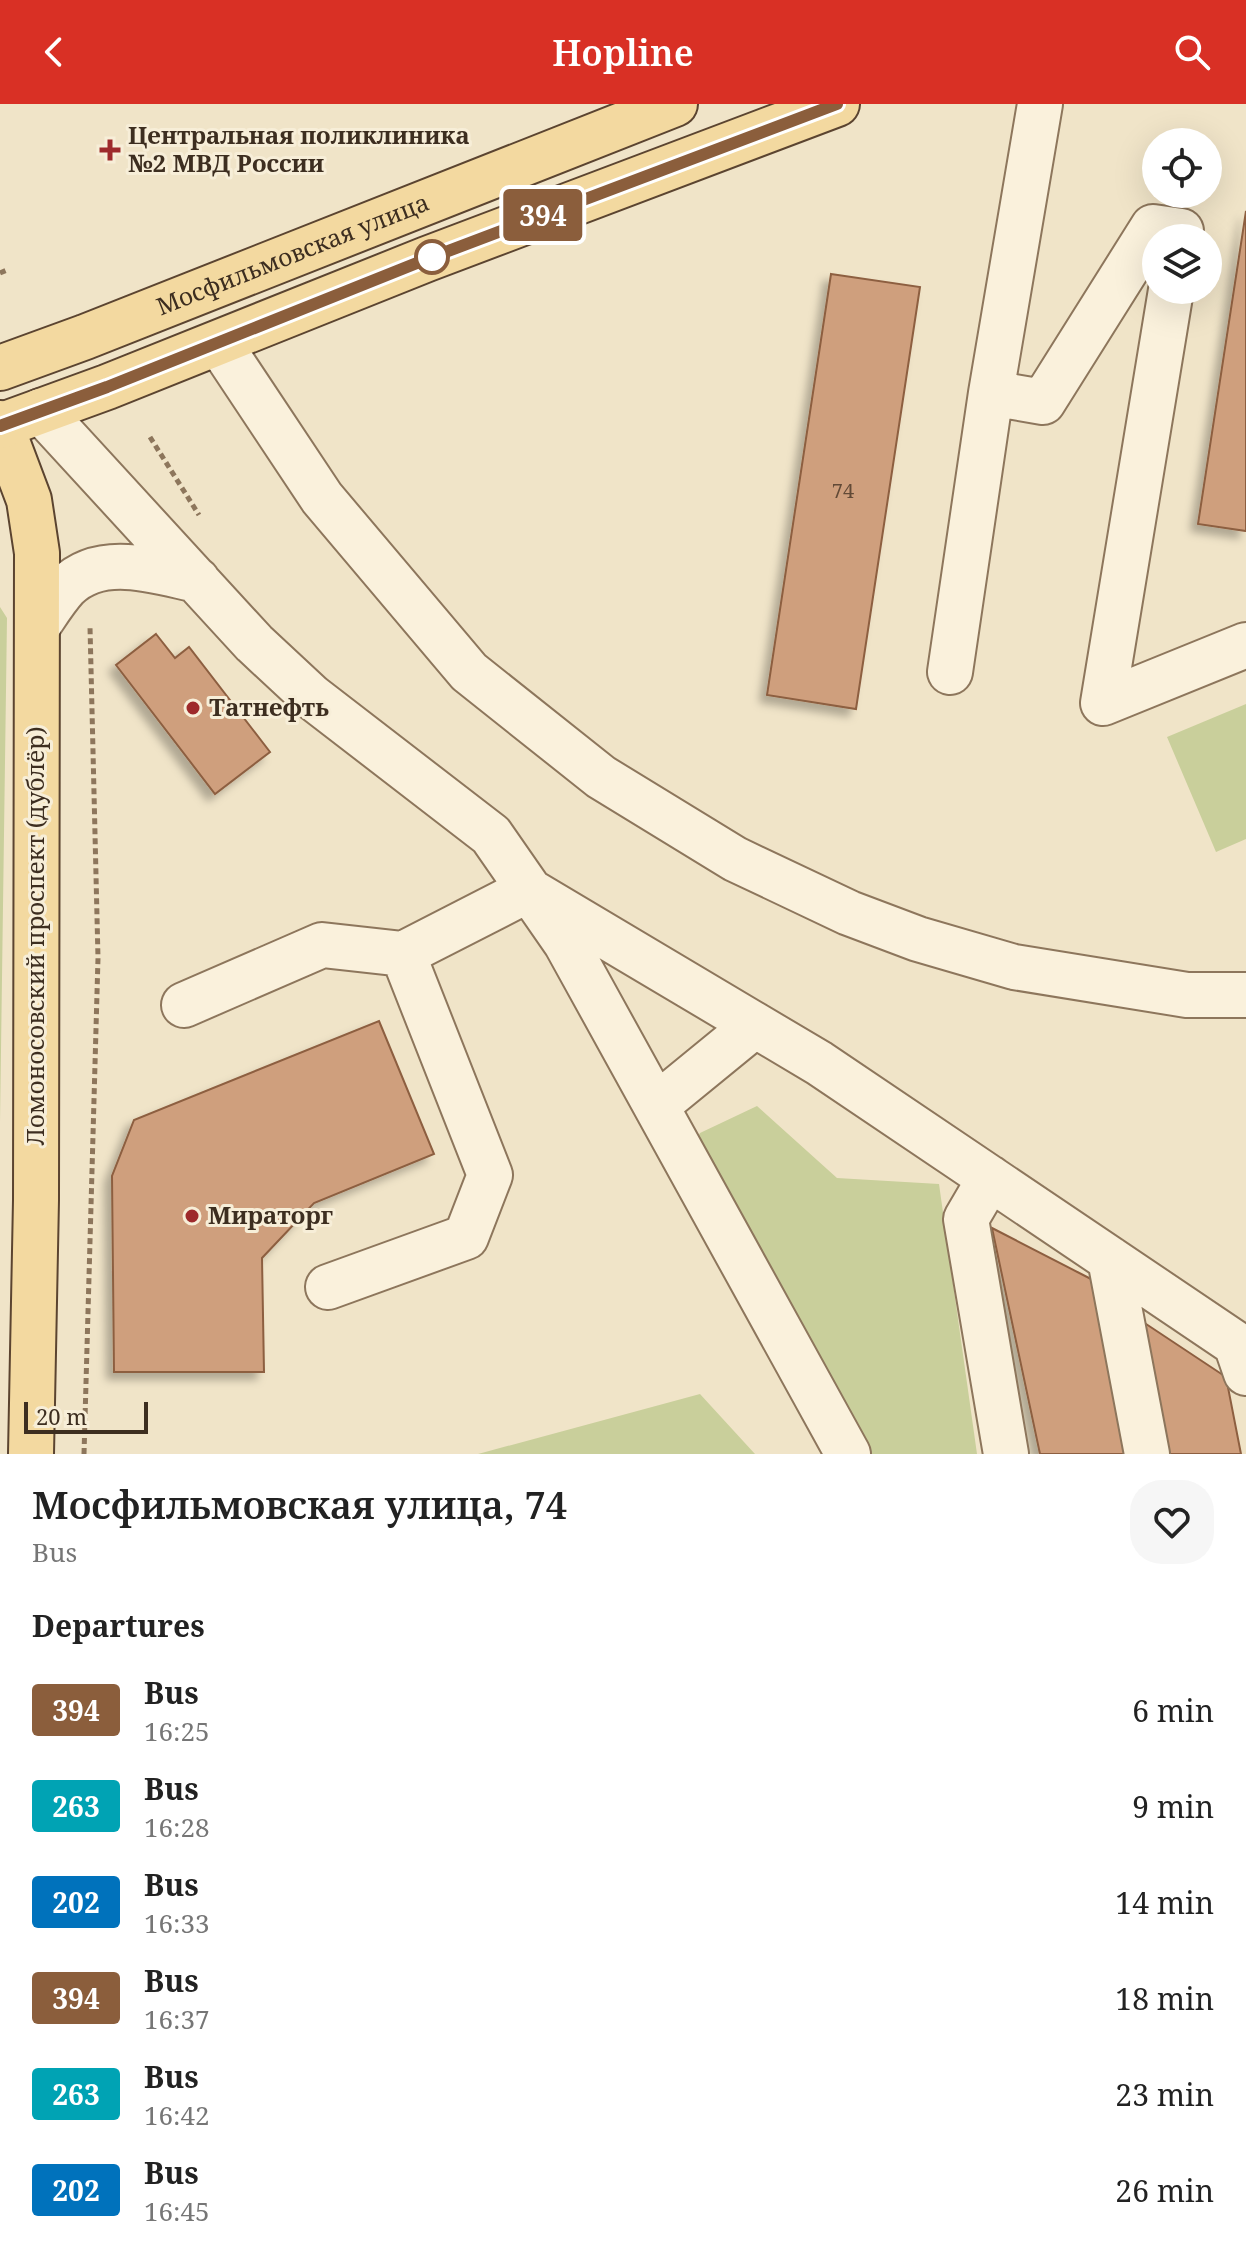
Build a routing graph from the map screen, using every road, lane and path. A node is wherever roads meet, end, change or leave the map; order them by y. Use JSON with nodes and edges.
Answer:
{"nodes":[{"id":1,"x":675,"y":104,"type":"edge"},
{"id":2,"x":837,"y":104,"type":"edge"},
{"id":3,"x":1040,"y":104,"type":"edge"},
{"id":4,"x":1142,"y":244,"type":"edge"},
{"id":5,"x":1169,"y":304,"type":"edge"},
{"id":6,"x":219,"y":343,"type":"junction"},
{"id":7,"x":0,"y":368,"type":"edge"},
{"id":8,"x":991,"y":393,"type":"junction"},
{"id":9,"x":41,"y":411,"type":"junction"},
{"id":10,"x":0,"y":425,"type":"edge"},
{"id":11,"x":88,"y":571,"type":"junction"},
{"id":12,"x":197,"y":580,"type":"junction"},
{"id":13,"x":37,"y":627,"type":"junction"},
{"id":14,"x":1246,"y":645,"type":"edge"},
{"id":15,"x":950,"y":672,"type":"dead end"},
{"id":16,"x":528,"y":890,"type":"junction"},
{"id":17,"x":403,"y":954,"type":"junction"},
{"id":18,"x":1246,"y":995,"type":"edge"},
{"id":19,"x":184,"y":1005,"type":"dead end"},
{"id":20,"x":755,"y":1025,"type":"junction"},
{"id":21,"x":656,"y":1106,"type":"junction"},
{"id":22,"x":990,"y":1178,"type":"junction"},
{"id":23,"x":1110,"y":1259,"type":"junction"},
{"id":24,"x":328,"y":1287,"type":"dead end"},
{"id":25,"x":1243,"y":1353,"type":"edge"},
{"id":26,"x":31,"y":1454,"type":"edge"},
{"id":27,"x":84,"y":1454,"type":"edge"},
{"id":28,"x":848,"y":1454,"type":"edge"},
{"id":29,"x":1006,"y":1454,"type":"edge"},
{"id":30,"x":1147,"y":1454,"type":"edge"}],
"edges":[{"from":1,"to":7,"type":"main road","name":"Мосфильмовская улица"},
{"from":2,"to":6,"type":"main road"},
{"from":3,"to":8,"type":"street"},
{"from":4,"to":8,"type":"street"},
{"from":5,"to":14,"type":"street"},
{"from":6,"to":9,"type":"main road"},
{"from":6,"to":18,"type":"street"},
{"from":8,"to":15,"type":"street"},
{"from":9,"to":10,"type":"main road"},
{"from":9,"to":12,"type":"street"},
{"from":10,"to":13,"type":"main road","name":"Ломоносовский проспект (дублёр)"},
{"from":11,"to":12,"type":"street"},
{"from":11,"to":13,"type":"street"},
{"from":11,"to":27,"type":"path"},
{"from":12,"to":16,"type":"street"},
{"from":13,"to":26,"type":"main road","name":"Ломоносовский проспект (дублёр)"},
{"from":16,"to":17,"type":"street"},
{"from":16,"to":20,"type":"street"},
{"from":16,"to":21,"type":"street"},
{"from":17,"to":19,"type":"street"},
{"from":17,"to":24,"type":"street"},
{"from":20,"to":21,"type":"street"},
{"from":20,"to":22,"type":"street"},
{"from":21,"to":28,"type":"street"},
{"from":22,"to":23,"type":"street"},
{"from":22,"to":29,"type":"street"},
{"from":23,"to":25,"type":"street"},
{"from":23,"to":30,"type":"street"}]}
